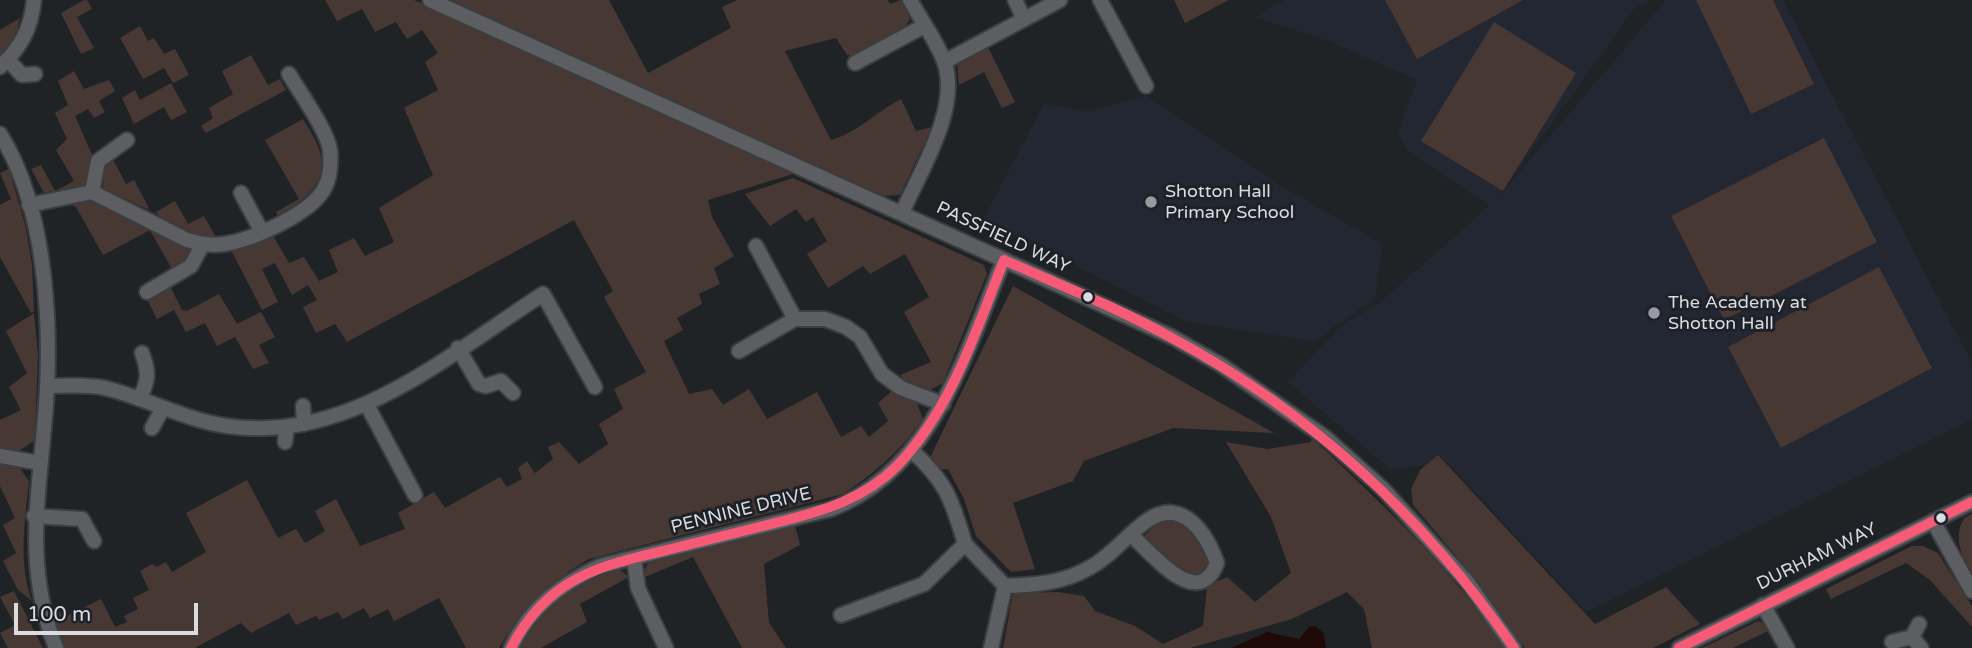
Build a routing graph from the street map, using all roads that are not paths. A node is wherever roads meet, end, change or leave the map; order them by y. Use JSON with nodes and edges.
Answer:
{"nodes":[{"id":1,"x":34,"y":0,"type":"edge"},
{"id":2,"x":430,"y":0,"type":"edge"},
{"id":3,"x":910,"y":0,"type":"edge"},
{"id":4,"x":1015,"y":0,"type":"edge"},
{"id":5,"x":1060,"y":0,"type":"edge"},
{"id":6,"x":1100,"y":0,"type":"edge"},
{"id":7,"x":1024,"y":19,"type":"junction"},
{"id":8,"x":924,"y":26,"type":"junction"},
{"id":9,"x":944,"y":62,"type":"junction"},
{"id":10,"x":4,"y":63,"type":"edge"},
{"id":11,"x":855,"y":63,"type":"dead end"},
{"id":12,"x":35,"y":74,"type":"dead end"},
{"id":13,"x":289,"y":74,"type":"dead end"},
{"id":14,"x":1146,"y":86,"type":"dead end"},
{"id":15,"x":0,"y":134,"type":"edge"},
{"id":16,"x":127,"y":140,"type":"dead end"},
{"id":17,"x":4,"y":149,"type":"edge"},
{"id":18,"x":92,"y":192,"type":"junction"},
{"id":19,"x":241,"y":193,"type":"dead end"},
{"id":20,"x":29,"y":205,"type":"junction"},
{"id":21,"x":902,"y":213,"type":"junction"},
{"id":22,"x":262,"y":232,"type":"junction"},
{"id":23,"x":203,"y":244,"type":"junction"},
{"id":24,"x":756,"y":246,"type":"dead end"},
{"id":25,"x":1004,"y":260,"type":"junction"},
{"id":26,"x":147,"y":292,"type":"dead end"},
{"id":27,"x":795,"y":319,"type":"junction"},
{"id":28,"x":458,"y":348,"type":"junction"},
{"id":29,"x":739,"y":351,"type":"dead end"},
{"id":30,"x":142,"y":354,"type":"dead end"},
{"id":31,"x":47,"y":386,"type":"junction"},
{"id":32,"x":595,"y":387,"type":"dead end"},
{"id":33,"x":513,"y":393,"type":"dead end"},
{"id":34,"x":139,"y":399,"type":"junction"},
{"id":35,"x":943,"y":404,"type":"junction"},
{"id":36,"x":367,"y":405,"type":"junction"},
{"id":37,"x":303,"y":406,"type":"dead end"},
{"id":38,"x":163,"y":408,"type":"junction"},
{"id":39,"x":304,"y":424,"type":"junction"},
{"id":40,"x":152,"y":428,"type":"dead end"},
{"id":41,"x":911,"y":450,"type":"junction"},
{"id":42,"x":0,"y":456,"type":"edge"},
{"id":43,"x":40,"y":463,"type":"junction"},
{"id":44,"x":415,"y":495,"type":"dead end"},
{"id":45,"x":1972,"y":502,"type":"edge"},
{"id":46,"x":34,"y":516,"type":"junction"},
{"id":47,"x":1933,"y":521,"type":"junction"},
{"id":48,"x":1132,"y":536,"type":"junction"},
{"id":49,"x":94,"y":541,"type":"dead end"},
{"id":50,"x":965,"y":544,"type":"junction"},
{"id":51,"x":634,"y":558,"type":"junction"},
{"id":52,"x":1005,"y":586,"type":"junction"},
{"id":53,"x":1972,"y":591,"type":"edge"},
{"id":54,"x":1763,"y":605,"type":"junction"},
{"id":55,"x":841,"y":615,"type":"dead end"},
{"id":56,"x":1917,"y":636,"type":"edge"},
{"id":57,"x":1892,"y":642,"type":"dead end"},
{"id":58,"x":56,"y":648,"type":"edge"},
{"id":59,"x":511,"y":648,"type":"edge"},
{"id":60,"x":666,"y":648,"type":"edge"},
{"id":61,"x":991,"y":648,"type":"edge"},
{"id":62,"x":1514,"y":648,"type":"edge"},
{"id":63,"x":1679,"y":648,"type":"edge"},
{"id":64,"x":1787,"y":648,"type":"edge"}],
"edges":[{"from":1,"to":10,"type":"street"},
{"from":2,"to":21,"type":"street","name":"PASSFIELD WAY"},
{"from":3,"to":8,"type":"street"},
{"from":4,"to":7,"type":"street"},
{"from":5,"to":7,"type":"street"},
{"from":6,"to":14,"type":"street"},
{"from":7,"to":9,"type":"street"},
{"from":8,"to":9,"type":"street"},
{"from":8,"to":11,"type":"street"},
{"from":9,"to":21,"type":"street"},
{"from":10,"to":12,"type":"street"},
{"from":13,"to":22,"type":"street"},
{"from":15,"to":17,"type":"street"},
{"from":16,"to":18,"type":"street"},
{"from":17,"to":20,"type":"street"},
{"from":18,"to":20,"type":"street"},
{"from":18,"to":23,"type":"street"},
{"from":19,"to":22,"type":"street"},
{"from":20,"to":31,"type":"street"},
{"from":21,"to":25,"type":"street","name":"PASSFIELD WAY"},
{"from":22,"to":23,"type":"street"},
{"from":23,"to":26,"type":"street"},
{"from":24,"to":27,"type":"street"},
{"from":25,"to":35,"type":"street","name":"PENNINE DRIVE"},
{"from":25,"to":62,"type":"street","name":"PASSFIELD WAY"},
{"from":27,"to":29,"type":"street"},
{"from":27,"to":35,"type":"street"},
{"from":28,"to":32,"type":"street"},
{"from":28,"to":33,"type":"street"},
{"from":28,"to":36,"type":"street"},
{"from":30,"to":34,"type":"street"},
{"from":31,"to":34,"type":"street"},
{"from":31,"to":43,"type":"street"},
{"from":34,"to":38,"type":"street"},
{"from":35,"to":41,"type":"street","name":"PENNINE DRIVE"},
{"from":36,"to":39,"type":"street"},
{"from":36,"to":44,"type":"street"},
{"from":37,"to":39,"type":"street"},
{"from":38,"to":39,"type":"street"},
{"from":38,"to":40,"type":"street"},
{"from":41,"to":50,"type":"street"},
{"from":41,"to":51,"type":"street","name":"PENNINE DRIVE"},
{"from":42,"to":43,"type":"street"},
{"from":43,"to":46,"type":"street"},
{"from":45,"to":47,"type":"street","name":"DURHAM WAY"},
{"from":46,"to":49,"type":"street"},
{"from":46,"to":58,"type":"street"},
{"from":47,"to":53,"type":"street"},
{"from":47,"to":54,"type":"street","name":"DURHAM WAY"},
{"from":48,"to":48,"type":"street"},
{"from":48,"to":52,"type":"street"},
{"from":50,"to":52,"type":"street"},
{"from":50,"to":55,"type":"street"},
{"from":51,"to":59,"type":"street","name":"PENNINE DRIVE"},
{"from":51,"to":60,"type":"street"},
{"from":52,"to":61,"type":"street"},
{"from":54,"to":63,"type":"street","name":"DURHAM WAY"},
{"from":54,"to":64,"type":"street"},
{"from":56,"to":57,"type":"street"}]}
